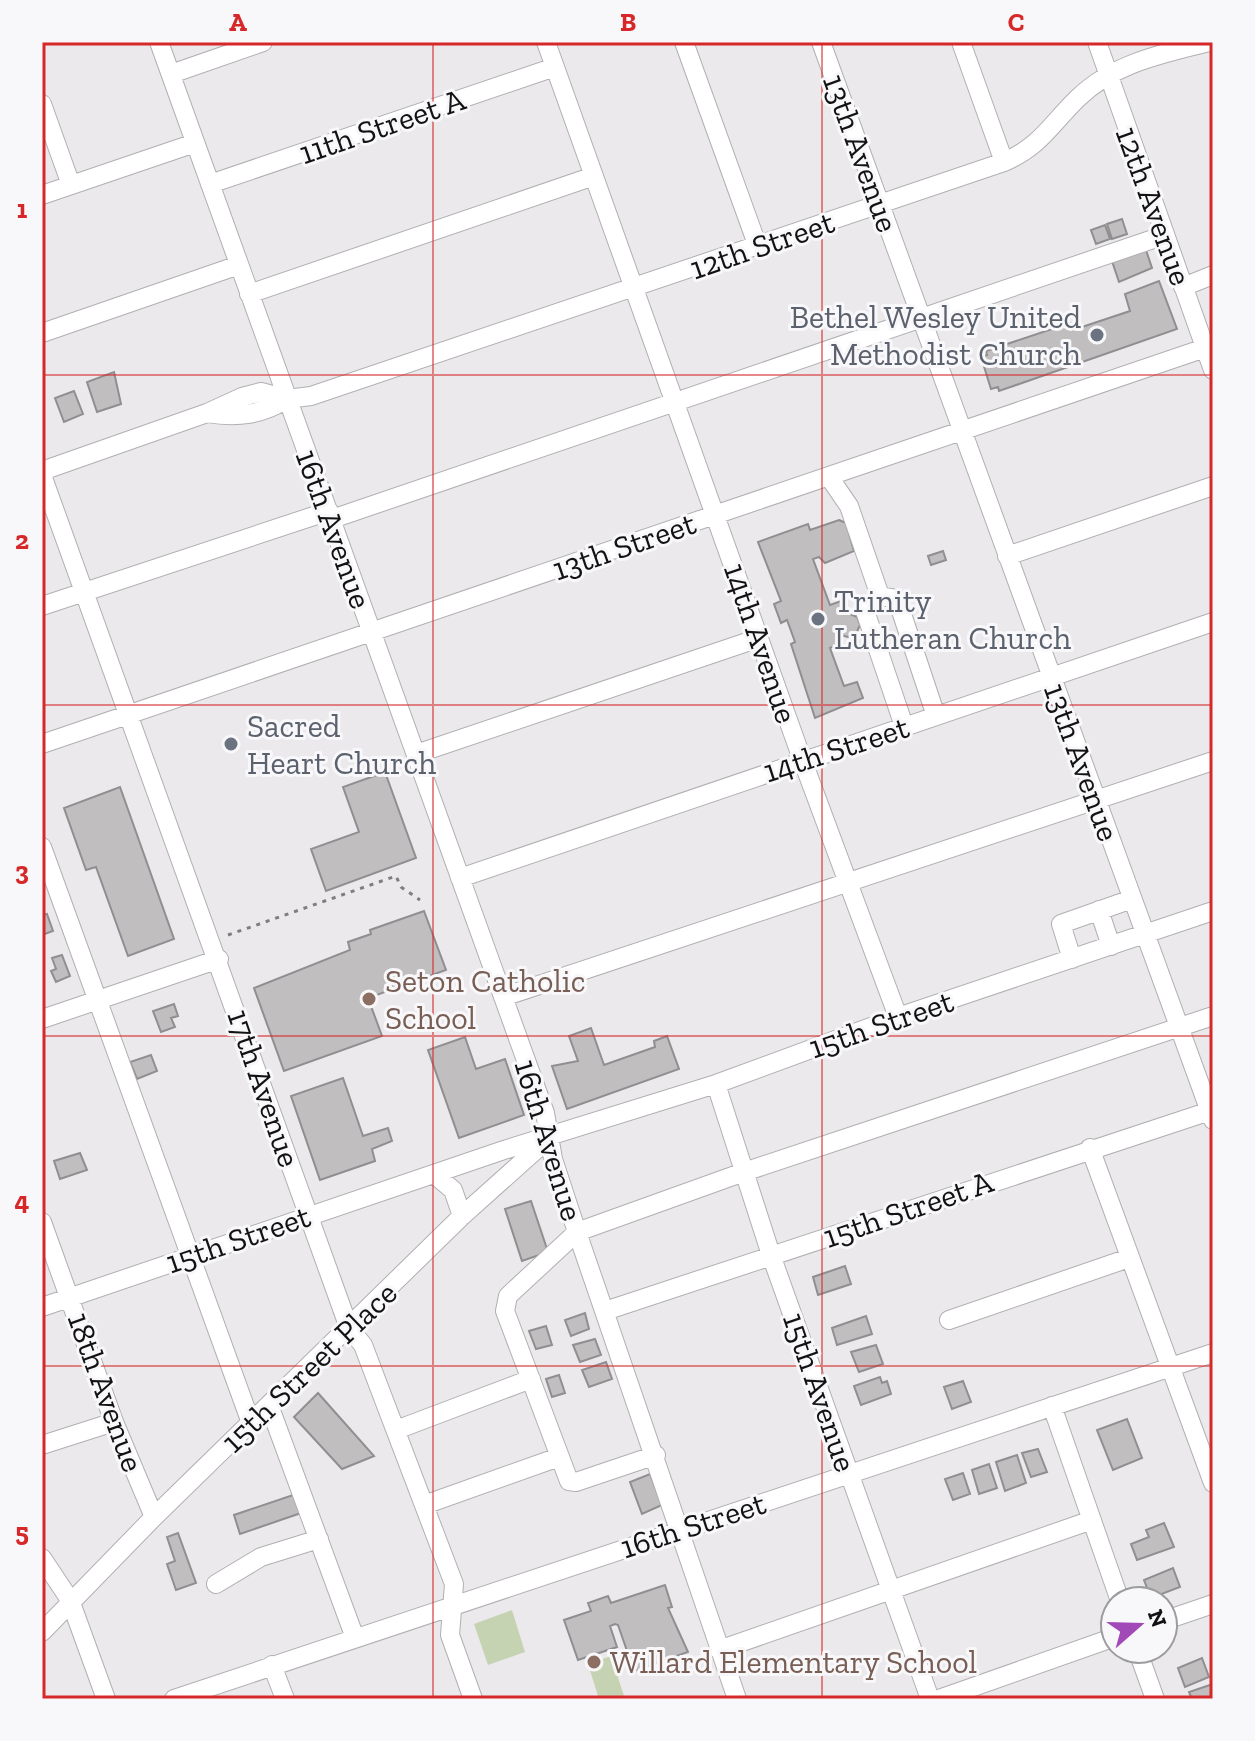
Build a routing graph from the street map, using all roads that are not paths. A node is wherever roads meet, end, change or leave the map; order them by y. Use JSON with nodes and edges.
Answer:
{"nodes":[{"id":1,"x":159,"y":42,"type":"edge"},
{"id":2,"x":263,"y":42,"type":"edge"},
{"id":3,"x":546,"y":42,"type":"edge"},
{"id":4,"x":684,"y":42,"type":"edge"},
{"id":5,"x":821,"y":42,"type":"edge"},
{"id":6,"x":961,"y":42,"type":"edge"},
{"id":7,"x":1097,"y":42,"type":"edge"},
{"id":8,"x":1209,"y":42,"type":"edge"},
{"id":9,"x":555,"y":67,"type":"junction"},
{"id":10,"x":171,"y":74,"type":"junction"},
{"id":11,"x":1108,"y":75,"type":"junction"},
{"id":12,"x":42,"y":104,"type":"edge"},
{"id":13,"x":195,"y":143,"type":"junction"},
{"id":14,"x":1004,"y":162,"type":"junction"},
{"id":15,"x":594,"y":176,"type":"junction"},
{"id":16,"x":210,"y":184,"type":"junction"},
{"id":17,"x":71,"y":185,"type":"junction"},
{"id":18,"x":42,"y":195,"type":"edge"},
{"id":19,"x":880,"y":205,"type":"junction"},
{"id":20,"x":1165,"y":235,"type":"junction"},
{"id":21,"x":758,"y":247,"type":"junction"},
{"id":22,"x":239,"y":265,"type":"junction"},
{"id":23,"x":1213,"y":275,"type":"edge"},
{"id":24,"x":1183,"y":287,"type":"junction"},
{"id":25,"x":636,"y":289,"type":"junction"},
{"id":26,"x":249,"y":294,"type":"junction"},
{"id":27,"x":920,"y":317,"type":"junction"},
{"id":28,"x":42,"y":333,"type":"edge"},
{"id":29,"x":1205,"y":348,"type":"junction"},
{"id":30,"x":1213,"y":370,"type":"edge"},
{"id":31,"x":287,"y":399,"type":"junction"},
{"id":32,"x":675,"y":400,"type":"junction"},
{"id":33,"x":962,"y":432,"type":"junction"},
{"id":34,"x":42,"y":473,"type":"edge"},
{"id":35,"x":829,"y":477,"type":"junction"},
{"id":36,"x":1213,"y":486,"type":"edge"},
{"id":37,"x":330,"y":515,"type":"junction"},
{"id":38,"x":716,"y":515,"type":"junction"},
{"id":39,"x":1007,"y":556,"type":"junction"},
{"id":40,"x":84,"y":592,"type":"junction"},
{"id":41,"x":889,"y":598,"type":"junction"},
{"id":42,"x":42,"y":606,"type":"edge"},
{"id":43,"x":1213,"y":622,"type":"edge"},
{"id":44,"x":372,"y":632,"type":"junction"},
{"id":45,"x":759,"y":638,"type":"junction"},
{"id":46,"x":1051,"y":678,"type":"junction"},
{"id":47,"x":128,"y":713,"type":"junction"},
{"id":48,"x":936,"y":716,"type":"junction"},
{"id":49,"x":904,"y":726,"type":"junction"},
{"id":50,"x":42,"y":744,"type":"edge"},
{"id":51,"x":416,"y":754,"type":"junction"},
{"id":52,"x":802,"y":759,"type":"junction"},
{"id":53,"x":1213,"y":761,"type":"edge"},
{"id":54,"x":1096,"y":801,"type":"junction"},
{"id":55,"x":42,"y":847,"type":"edge"},
{"id":56,"x":460,"y":878,"type":"junction"},
{"id":57,"x":848,"y":883,"type":"junction"},
{"id":58,"x":1132,"y":899,"type":"junction"},
{"id":59,"x":1099,"y":910,"type":"junction"},
{"id":60,"x":1213,"y":911,"type":"edge"},
{"id":61,"x":1145,"y":935,"type":"junction"},
{"id":62,"x":1111,"y":946,"type":"junction"},
{"id":63,"x":219,"y":959,"type":"junction"},
{"id":64,"x":1072,"y":959,"type":"junction"},
{"id":65,"x":503,"y":997,"type":"junction"},
{"id":66,"x":97,"y":1000,"type":"junction"},
{"id":67,"x":1213,"y":1016,"type":"edge"},
{"id":68,"x":898,"y":1017,"type":"junction"},
{"id":69,"x":42,"y":1019,"type":"edge"},
{"id":70,"x":1179,"y":1028,"type":"junction"},
{"id":71,"x":716,"y":1084,"type":"junction"},
{"id":72,"x":1212,"y":1113,"type":"edge"},
{"id":73,"x":550,"y":1137,"type":"junction"},
{"id":74,"x":1090,"y":1148,"type":"junction"},
{"id":75,"x":744,"y":1172,"type":"junction"},
{"id":76,"x":435,"y":1175,"type":"junction"},
{"id":77,"x":309,"y":1215,"type":"junction"},
{"id":78,"x":462,"y":1216,"type":"junction"},
{"id":79,"x":42,"y":1222,"type":"edge"},
{"id":80,"x":577,"y":1232,"type":"junction"},
{"id":81,"x":771,"y":1255,"type":"junction"},
{"id":82,"x":190,"y":1256,"type":"junction"},
{"id":83,"x":1129,"y":1258,"type":"junction"},
{"id":84,"x":70,"y":1297,"type":"junction"},
{"id":85,"x":42,"y":1307,"type":"edge"},
{"id":86,"x":605,"y":1311,"type":"junction"},
{"id":87,"x":949,"y":1320,"type":"dead end"},
{"id":88,"x":349,"y":1328,"type":"junction"},
{"id":89,"x":1213,"y":1353,"type":"edge"},
{"id":90,"x":1170,"y":1366,"type":"junction"},
{"id":91,"x":531,"y":1379,"type":"junction"},
{"id":92,"x":269,"y":1405,"type":"junction"},
{"id":93,"x":1052,"y":1406,"type":"junction"},
{"id":94,"x":114,"y":1422,"type":"junction"},
{"id":95,"x":251,"y":1423,"type":"junction"},
{"id":96,"x":396,"y":1430,"type":"junction"},
{"id":97,"x":42,"y":1445,"type":"edge"},
{"id":98,"x":656,"y":1455,"type":"junction"},
{"id":99,"x":559,"y":1457,"type":"junction"},
{"id":100,"x":848,"y":1473,"type":"junction"},
{"id":101,"x":1213,"y":1483,"type":"edge"},
{"id":102,"x":424,"y":1505,"type":"junction"},
{"id":103,"x":154,"y":1517,"type":"junction"},
{"id":104,"x":1092,"y":1520,"type":"junction"},
{"id":105,"x":681,"y":1530,"type":"junction"},
{"id":106,"x":319,"y":1539,"type":"junction"},
{"id":107,"x":42,"y":1558,"type":"edge"},
{"id":108,"x":216,"y":1584,"type":"dead end"},
{"id":109,"x":1114,"y":1585,"type":"edge"},
{"id":110,"x":891,"y":1589,"type":"junction"},
{"id":111,"x":70,"y":1600,"type":"junction"},
{"id":112,"x":1213,"y":1604,"type":"edge"},
{"id":113,"x":451,"y":1606,"type":"junction"},
{"id":114,"x":1179,"y":1616,"type":"edge"},
{"id":115,"x":42,"y":1617,"type":"edge"},
{"id":116,"x":42,"y":1632,"type":"edge"},
{"id":117,"x":355,"y":1638,"type":"junction"},
{"id":118,"x":1099,"y":1643,"type":"edge"},
{"id":119,"x":719,"y":1650,"type":"junction"},
{"id":120,"x":272,"y":1665,"type":"junction"},
{"id":121,"x":1143,"y":1665,"type":"edge"},
{"id":122,"x":106,"y":1699,"type":"edge"},
{"id":123,"x":174,"y":1699,"type":"edge"},
{"id":124,"x":285,"y":1699,"type":"edge"},
{"id":125,"x":473,"y":1699,"type":"edge"},
{"id":126,"x":737,"y":1699,"type":"edge"},
{"id":127,"x":930,"y":1699,"type":"edge"},
{"id":128,"x":939,"y":1699,"type":"edge"},
{"id":129,"x":1155,"y":1699,"type":"edge"}],
"edges":[{"from":1,"to":10,"type":"street","name":"16th Avenue"},
{"from":2,"to":10,"type":"street"},
{"from":3,"to":9,"type":"street","name":"14th Avenue"},
{"from":4,"to":21,"type":"street"},
{"from":5,"to":19,"type":"street","name":"13th Avenue"},
{"from":6,"to":14,"type":"street"},
{"from":7,"to":11,"type":"street","name":"12th Avenue"},
{"from":8,"to":11,"type":"street","name":"12th Street"},
{"from":9,"to":15,"type":"street","name":"14th Avenue"},
{"from":9,"to":16,"type":"street","name":"11th Street A"},
{"from":10,"to":13,"type":"street","name":"16th Avenue"},
{"from":11,"to":14,"type":"street","name":"12th Street"},
{"from":11,"to":20,"type":"street","name":"12th Avenue"},
{"from":12,"to":17,"type":"street"},
{"from":13,"to":16,"type":"street","name":"16th Avenue"},
{"from":13,"to":17,"type":"street"},
{"from":14,"to":19,"type":"street","name":"12th Street"},
{"from":15,"to":25,"type":"street","name":"14th Avenue"},
{"from":15,"to":26,"type":"street"},
{"from":16,"to":22,"type":"street","name":"16th Avenue"},
{"from":17,"to":18,"type":"street"},
{"from":19,"to":21,"type":"street","name":"12th Street"},
{"from":19,"to":27,"type":"street","name":"13th Avenue"},
{"from":20,"to":24,"type":"street","name":"12th Avenue"},
{"from":20,"to":27,"type":"street"},
{"from":21,"to":25,"type":"street","name":"12th Street"},
{"from":22,"to":26,"type":"street","name":"16th Avenue"},
{"from":22,"to":28,"type":"street"},
{"from":23,"to":24,"type":"street"},
{"from":24,"to":29,"type":"street","name":"12th Avenue"},
{"from":25,"to":31,"type":"street","name":"12th Street"},
{"from":25,"to":32,"type":"street","name":"14th Avenue"},
{"from":26,"to":31,"type":"street","name":"16th Avenue"},
{"from":27,"to":32,"type":"street"},
{"from":27,"to":33,"type":"street","name":"13th Avenue"},
{"from":29,"to":30,"type":"street","name":"12th Avenue"},
{"from":29,"to":33,"type":"street","name":"13th Street"},
{"from":31,"to":34,"type":"street","name":"12th Street"},
{"from":31,"to":37,"type":"street","name":"16th Avenue"},
{"from":32,"to":37,"type":"street"},
{"from":32,"to":38,"type":"street","name":"14th Avenue"},
{"from":33,"to":35,"type":"street","name":"13th Street"},
{"from":33,"to":39,"type":"street","name":"13th Avenue"},
{"from":34,"to":40,"type":"street","name":"17th Avenue"},
{"from":35,"to":38,"type":"street","name":"13th Street"},
{"from":35,"to":41,"type":"street"},
{"from":36,"to":39,"type":"street"},
{"from":37,"to":40,"type":"street"},
{"from":37,"to":44,"type":"street","name":"16th Avenue"},
{"from":38,"to":44,"type":"street","name":"13th Street"},
{"from":38,"to":45,"type":"street","name":"14th Avenue"},
{"from":39,"to":46,"type":"street","name":"13th Avenue"},
{"from":40,"to":42,"type":"street"},
{"from":40,"to":47,"type":"street","name":"17th Avenue"},
{"from":41,"to":48,"type":"street"},
{"from":41,"to":49,"type":"street"},
{"from":43,"to":46,"type":"street","name":"14th Street"},
{"from":44,"to":47,"type":"street","name":"13th Street"},
{"from":44,"to":51,"type":"street","name":"16th Avenue"},
{"from":45,"to":51,"type":"street"},
{"from":45,"to":52,"type":"street","name":"14th Avenue"},
{"from":46,"to":48,"type":"street","name":"14th Street"},
{"from":46,"to":54,"type":"street","name":"13th Avenue"},
{"from":47,"to":50,"type":"street","name":"13th Street"},
{"from":47,"to":63,"type":"street","name":"17th Avenue"},
{"from":48,"to":49,"type":"street","name":"14th Street"},
{"from":49,"to":52,"type":"street","name":"14th Street"},
{"from":51,"to":56,"type":"street","name":"16th Avenue"},
{"from":52,"to":56,"type":"street","name":"14th Street"},
{"from":52,"to":57,"type":"street","name":"14th Avenue"},
{"from":53,"to":54,"type":"street"},
{"from":54,"to":57,"type":"street"},
{"from":54,"to":58,"type":"street","name":"13th Avenue"},
{"from":55,"to":66,"type":"street"},
{"from":56,"to":65,"type":"street","name":"16th Avenue"},
{"from":57,"to":65,"type":"street"},
{"from":57,"to":68,"type":"street","name":"14th Avenue"},
{"from":58,"to":59,"type":"street"},
{"from":58,"to":61,"type":"street","name":"13th Avenue"},
{"from":59,"to":62,"type":"street"},
{"from":59,"to":64,"type":"street"},
{"from":60,"to":61,"type":"street","name":"15th Street"},
{"from":61,"to":62,"type":"street","name":"15th Street"},
{"from":61,"to":70,"type":"street","name":"13th Avenue"},
{"from":62,"to":64,"type":"street","name":"15th Street"},
{"from":63,"to":66,"type":"street"},
{"from":63,"to":77,"type":"street","name":"17th Avenue"},
{"from":64,"to":68,"type":"street","name":"15th Street"},
{"from":65,"to":73,"type":"street","name":"16th Avenue"},
{"from":66,"to":69,"type":"street"},
{"from":66,"to":82,"type":"street"},
{"from":67,"to":70,"type":"street"},
{"from":68,"to":71,"type":"street","name":"15th Street"},
{"from":70,"to":72,"type":"street","name":"13th Avenue"},
{"from":70,"to":75,"type":"street"},
{"from":71,"to":73,"type":"street","name":"15th Street"},
{"from":71,"to":75,"type":"street","name":"15th Avenue"},
{"from":72,"to":74,"type":"street","name":"15th Street A"},
{"from":73,"to":76,"type":"street","name":"15th Street"},
{"from":73,"to":78,"type":"street","name":"15th Street Place"},
{"from":73,"to":80,"type":"street","name":"16th Avenue"},
{"from":74,"to":81,"type":"street","name":"15th Street A"},
{"from":74,"to":83,"type":"street"},
{"from":75,"to":80,"type":"street"},
{"from":75,"to":81,"type":"street","name":"15th Avenue"},
{"from":76,"to":77,"type":"street","name":"15th Street"},
{"from":76,"to":78,"type":"street"},
{"from":77,"to":82,"type":"street","name":"15th Street"},
{"from":77,"to":88,"type":"street","name":"17th Avenue"},
{"from":78,"to":88,"type":"street","name":"15th Street Place"},
{"from":79,"to":84,"type":"street","name":"18th Avenue"},
{"from":80,"to":86,"type":"street","name":"16th Avenue"},
{"from":80,"to":91,"type":"street"},
{"from":81,"to":86,"type":"street","name":"15th Street A"},
{"from":81,"to":100,"type":"street","name":"15th Avenue"},
{"from":82,"to":84,"type":"street","name":"15th Street"},
{"from":82,"to":95,"type":"street"},
{"from":83,"to":87,"type":"street"},
{"from":83,"to":90,"type":"street"},
{"from":84,"to":85,"type":"street","name":"15th Street"},
{"from":84,"to":94,"type":"street","name":"18th Avenue"},
{"from":86,"to":98,"type":"street","name":"16th Avenue"},
{"from":88,"to":92,"type":"street","name":"15th Street Place"},
{"from":88,"to":96,"type":"street","name":"17th Avenue"},
{"from":89,"to":90,"type":"street","name":"16th Street"},
{"from":90,"to":93,"type":"street","name":"16th Street"},
{"from":90,"to":101,"type":"street"},
{"from":91,"to":96,"type":"street"},
{"from":91,"to":99,"type":"street"},
{"from":92,"to":95,"type":"street","name":"15th Street Place"},
{"from":92,"to":106,"type":"street"},
{"from":93,"to":100,"type":"street","name":"16th Street"},
{"from":93,"to":104,"type":"street"},
{"from":94,"to":97,"type":"street"},
{"from":94,"to":103,"type":"street","name":"18th Avenue"},
{"from":95,"to":103,"type":"street","name":"15th Street Place"},
{"from":96,"to":102,"type":"street","name":"17th Avenue"},
{"from":98,"to":99,"type":"street"},
{"from":98,"to":105,"type":"street","name":"16th Avenue"},
{"from":99,"to":102,"type":"street"},
{"from":100,"to":105,"type":"street","name":"16th Street"},
{"from":100,"to":110,"type":"street","name":"15th Avenue"},
{"from":102,"to":113,"type":"street","name":"17th Avenue"},
{"from":103,"to":111,"type":"street","name":"15th Street Place"},
{"from":104,"to":109,"type":"street"},
{"from":104,"to":110,"type":"street"},
{"from":105,"to":113,"type":"street","name":"16th Street"},
{"from":105,"to":119,"type":"street","name":"16th Avenue"},
{"from":106,"to":108,"type":"street"},
{"from":106,"to":117,"type":"street"},
{"from":107,"to":111,"type":"street"},
{"from":110,"to":119,"type":"street"},
{"from":110,"to":127,"type":"street","name":"15th Avenue"},
{"from":111,"to":115,"type":"street","name":"15th Street Place"},
{"from":111,"to":116,"type":"street","name":"15th Street Place"},
{"from":111,"to":122,"type":"street"},
{"from":112,"to":114,"type":"street"},
{"from":113,"to":117,"type":"street","name":"16th Street"},
{"from":113,"to":125,"type":"street","name":"17th Avenue"},
{"from":117,"to":120,"type":"street","name":"16th Street"},
{"from":118,"to":128,"type":"street"},
{"from":119,"to":126,"type":"street","name":"16th Avenue"},
{"from":120,"to":123,"type":"street","name":"16th Street"},
{"from":120,"to":124,"type":"street"},
{"from":121,"to":129,"type":"street"}]}
